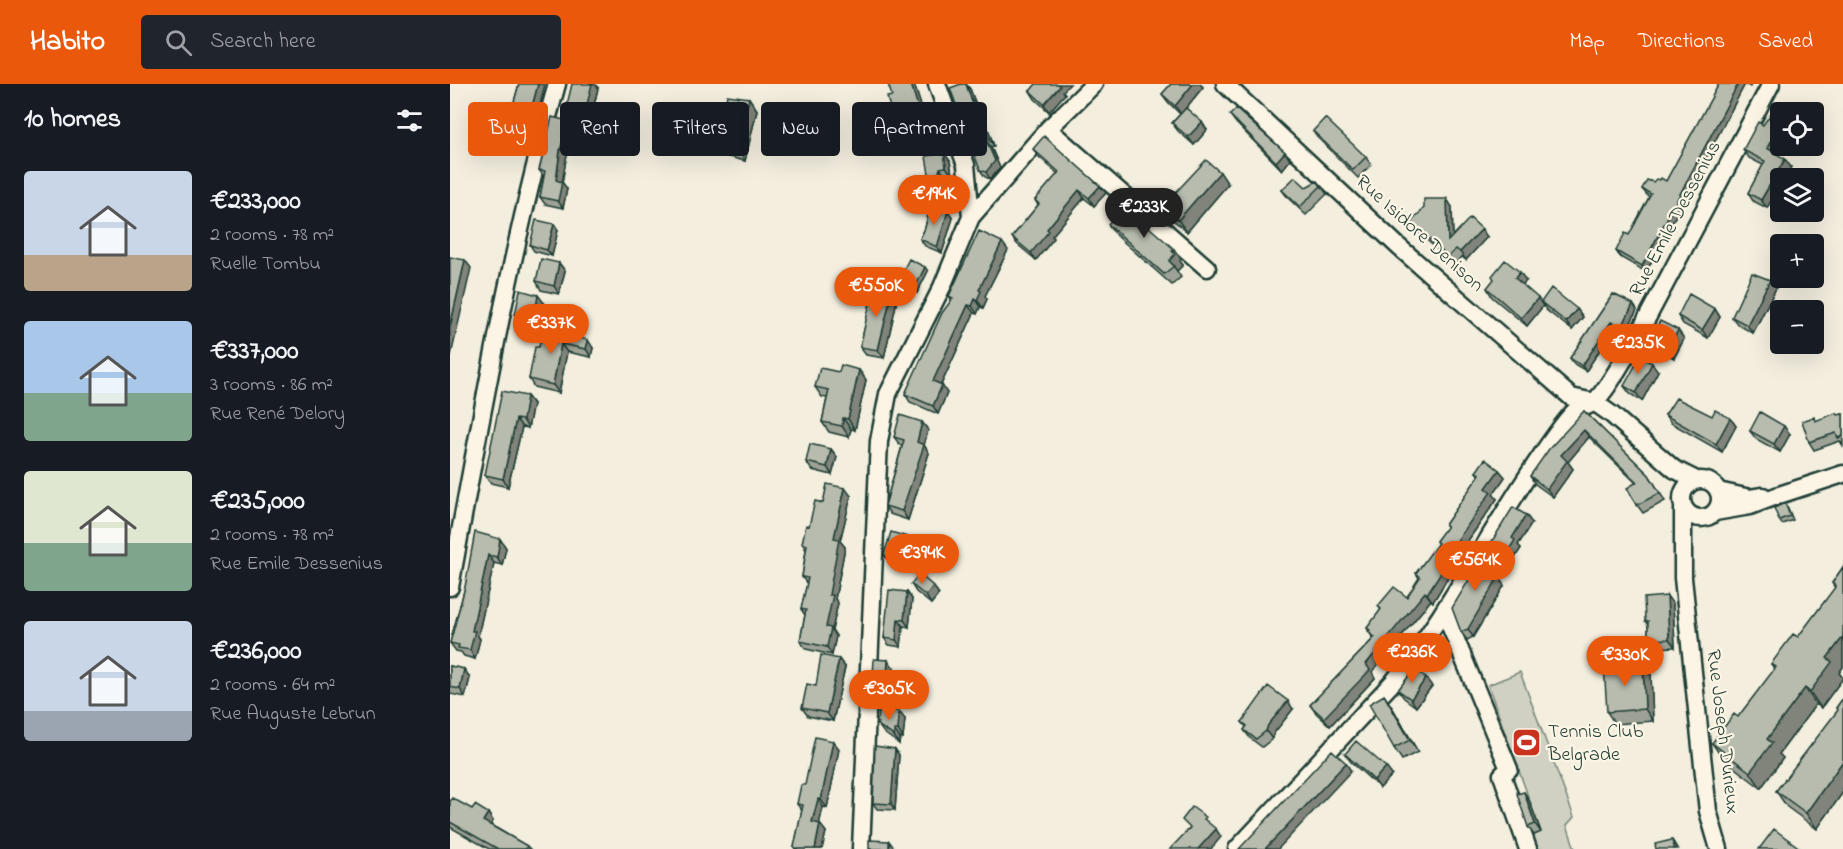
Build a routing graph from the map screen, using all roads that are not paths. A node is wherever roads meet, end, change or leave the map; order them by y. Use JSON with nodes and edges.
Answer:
{"nodes":[{"id":1,"x":557,"y":84,"type":"edge"},
{"id":2,"x":937,"y":84,"type":"edge"},
{"id":3,"x":1094,"y":84,"type":"edge"},
{"id":4,"x":1225,"y":84,"type":"edge"},
{"id":5,"x":1771,"y":84,"type":"edge"},
{"id":6,"x":1048,"y":129,"type":"junction"},
{"id":7,"x":971,"y":217,"type":"junction"},
{"id":8,"x":1207,"y":268,"type":"dead end"},
{"id":9,"x":1594,"y":402,"type":"junction"},
{"id":10,"x":1843,"y":474,"type":"edge"},
{"id":11,"x":1689,"y":485,"type":"junction"},
{"id":12,"x":1718,"y":491,"type":"junction"},
{"id":13,"x":1779,"y":495,"type":"junction"},
{"id":14,"x":1683,"y":508,"type":"junction"},
{"id":15,"x":1708,"y":515,"type":"junction"},
{"id":16,"x":1682,"y":548,"type":"junction"},
{"id":17,"x":450,"y":587,"type":"edge"},
{"id":18,"x":1444,"y":611,"type":"junction"},
{"id":19,"x":861,"y":849,"type":"edge"},
{"id":20,"x":1237,"y":849,"type":"edge"},
{"id":21,"x":1528,"y":849,"type":"edge"},
{"id":22,"x":1719,"y":849,"type":"edge"}],
"edges":[{"from":1,"to":17,"type":"street"},
{"from":2,"to":7,"type":"street"},
{"from":3,"to":6,"type":"street"},
{"from":4,"to":9,"type":"street","name":"Rue Isidore Denison"},
{"from":5,"to":9,"type":"street","name":"Rue Emile Dessenius"},
{"from":6,"to":7,"type":"street"},
{"from":6,"to":8,"type":"street"},
{"from":7,"to":19,"type":"street"},
{"from":9,"to":11,"type":"street"},
{"from":9,"to":18,"type":"street"},
{"from":10,"to":13,"type":"street"},
{"from":11,"to":12,"type":"street"},
{"from":11,"to":14,"type":"street"},
{"from":12,"to":13,"type":"street"},
{"from":12,"to":15,"type":"street"},
{"from":13,"to":15,"type":"street"},
{"from":14,"to":15,"type":"street"},
{"from":14,"to":16,"type":"street","name":"Rue Joseph Durieux"},
{"from":15,"to":16,"type":"street"},
{"from":16,"to":22,"type":"street","name":"Rue Joseph Durieux"},
{"from":18,"to":20,"type":"street"},
{"from":18,"to":21,"type":"street"}]}
